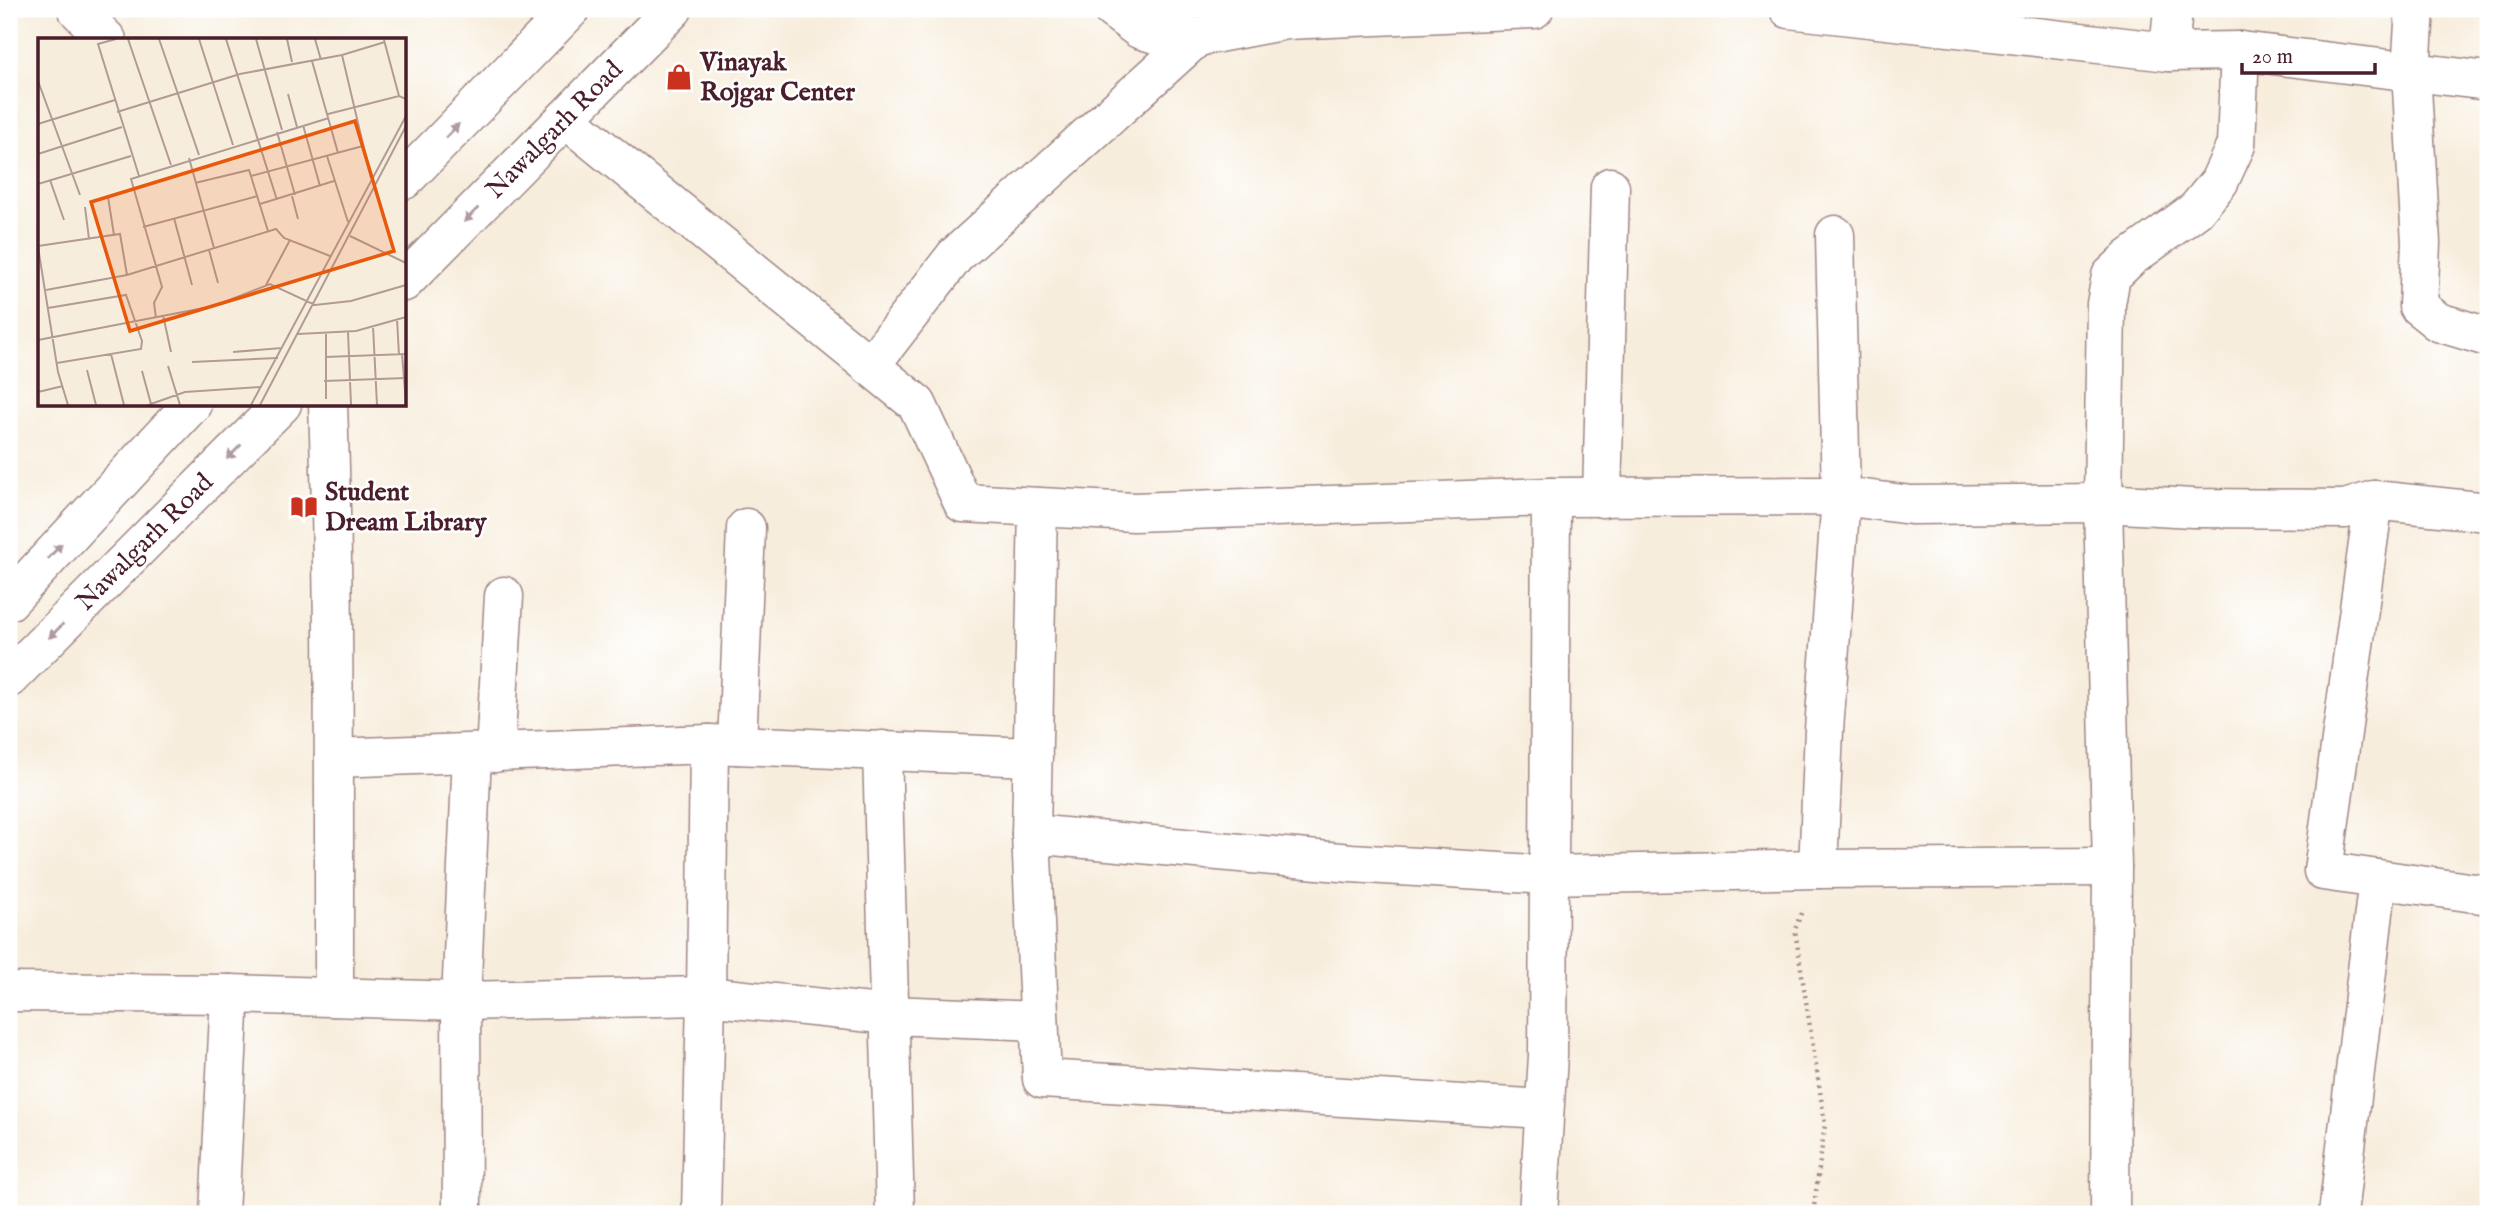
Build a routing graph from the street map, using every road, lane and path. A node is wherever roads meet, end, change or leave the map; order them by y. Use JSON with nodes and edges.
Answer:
{"nodes":[{"id":1,"x":78,"y":9,"type":"edge"},
{"id":2,"x":571,"y":9,"type":"edge"},
{"id":3,"x":673,"y":9,"type":"edge"},
{"id":4,"x":1112,"y":9,"type":"edge"},
{"id":5,"x":1534,"y":9,"type":"edge"},
{"id":6,"x":1789,"y":9,"type":"edge"},
{"id":7,"x":2173,"y":9,"type":"edge"},
{"id":8,"x":2415,"y":9,"type":"edge"},
{"id":9,"x":1197,"y":37,"type":"junction"},
{"id":10,"x":105,"y":38,"type":"edge"},
{"id":11,"x":2240,"y":51,"type":"junction"},
{"id":12,"x":2169,"y":52,"type":"junction"},
{"id":13,"x":2411,"y":71,"type":"junction"},
{"id":14,"x":2488,"y":81,"type":"edge"},
{"id":15,"x":566,"y":119,"type":"junction"},
{"id":16,"x":406,"y":178,"type":"edge"},
{"id":17,"x":1610,"y":187,"type":"dead end"},
{"id":18,"x":1835,"y":235,"type":"dead end"},
{"id":19,"x":406,"y":280,"type":"edge"},
{"id":20,"x":2488,"y":337,"type":"edge"},
{"id":21,"x":870,"y":366,"type":"junction"},
{"id":22,"x":190,"y":406,"type":"edge"},
{"id":23,"x":280,"y":406,"type":"edge"},
{"id":24,"x":328,"y":406,"type":"edge"},
{"id":25,"x":1841,"y":496,"type":"junction"},
{"id":26,"x":1551,"y":497,"type":"junction"},
{"id":27,"x":1602,"y":498,"type":"junction"},
{"id":28,"x":2374,"y":500,"type":"junction"},
{"id":29,"x":2103,"y":503,"type":"junction"},
{"id":30,"x":1038,"y":507,"type":"junction"},
{"id":31,"x":2488,"y":512,"type":"edge"},
{"id":32,"x":746,"y":528,"type":"dead end"},
{"id":33,"x":504,"y":596,"type":"dead end"},
{"id":34,"x":9,"y":601,"type":"edge"},
{"id":35,"x":9,"y":678,"type":"edge"},
{"id":36,"x":723,"y":745,"type":"junction"},
{"id":37,"x":882,"y":750,"type":"junction"},
{"id":38,"x":484,"y":753,"type":"junction"},
{"id":39,"x":1032,"y":757,"type":"junction"},
{"id":40,"x":334,"y":758,"type":"junction"},
{"id":41,"x":1031,"y":834,"type":"junction"},
{"id":42,"x":2112,"y":867,"type":"junction"},
{"id":43,"x":1818,"y":869,"type":"junction"},
{"id":44,"x":1549,"y":875,"type":"junction"},
{"id":45,"x":2378,"y":879,"type":"junction"},
{"id":46,"x":2488,"y":895,"type":"edge"},
{"id":47,"x":9,"y":992,"type":"edge"},
{"id":48,"x":230,"y":994,"type":"junction"},
{"id":49,"x":706,"y":996,"type":"junction"},
{"id":50,"x":334,"y":997,"type":"junction"},
{"id":51,"x":461,"y":1001,"type":"junction"},
{"id":52,"x":890,"y":1015,"type":"junction"},
{"id":53,"x":1039,"y":1021,"type":"junction"},
{"id":54,"x":1544,"y":1109,"type":"junction"},
{"id":55,"x":219,"y":1214,"type":"edge"},
{"id":56,"x":462,"y":1214,"type":"edge"},
{"id":57,"x":701,"y":1214,"type":"edge"},
{"id":58,"x":895,"y":1214,"type":"edge"},
{"id":59,"x":1538,"y":1214,"type":"edge"},
{"id":60,"x":1813,"y":1214,"type":"edge"},
{"id":61,"x":2110,"y":1214,"type":"edge"},
{"id":62,"x":2338,"y":1214,"type":"edge"}],
"edges":[{"from":1,"to":10,"type":"street"},
{"from":16,"to":2,"type":"street","one_way":true},
{"from":3,"to":15,"type":"street","name":"Nawalgarh Road"},
{"from":4,"to":9,"type":"street"},
{"from":5,"to":9,"type":"street"},
{"from":6,"to":12,"type":"street"},
{"from":7,"to":12,"type":"street"},
{"from":8,"to":13,"type":"street"},
{"from":9,"to":21,"type":"street"},
{"from":11,"to":12,"type":"street"},
{"from":11,"to":13,"type":"street"},
{"from":11,"to":29,"type":"street"},
{"from":13,"to":14,"type":"street"},
{"from":13,"to":20,"type":"street"},
{"from":15,"to":19,"type":"street","name":"Nawalgarh Road","one_way":true},
{"from":15,"to":21,"type":"street"},
{"from":17,"to":27,"type":"street"},
{"from":18,"to":25,"type":"street"},
{"from":21,"to":30,"type":"street"},
{"from":34,"to":22,"type":"street","one_way":true},
{"from":23,"to":35,"type":"street","name":"Nawalgarh Road","one_way":true},
{"from":24,"to":40,"type":"street"},
{"from":25,"to":27,"type":"street"},
{"from":25,"to":29,"type":"street"},
{"from":25,"to":43,"type":"street"},
{"from":26,"to":27,"type":"street"},
{"from":26,"to":30,"type":"street"},
{"from":26,"to":44,"type":"street"},
{"from":28,"to":29,"type":"street"},
{"from":28,"to":31,"type":"street"},
{"from":28,"to":45,"type":"street"},
{"from":29,"to":42,"type":"street"},
{"from":30,"to":39,"type":"street"},
{"from":32,"to":36,"type":"street"},
{"from":33,"to":38,"type":"street"},
{"from":36,"to":37,"type":"street"},
{"from":36,"to":38,"type":"street"},
{"from":36,"to":49,"type":"street"},
{"from":37,"to":39,"type":"street"},
{"from":37,"to":52,"type":"street"},
{"from":38,"to":40,"type":"street"},
{"from":38,"to":51,"type":"street"},
{"from":39,"to":41,"type":"street"},
{"from":40,"to":50,"type":"street"},
{"from":41,"to":44,"type":"street"},
{"from":41,"to":53,"type":"street"},
{"from":42,"to":43,"type":"street"},
{"from":42,"to":61,"type":"street"},
{"from":43,"to":44,"type":"street"},
{"from":43,"to":60,"type":"path"},
{"from":44,"to":54,"type":"street"},
{"from":45,"to":46,"type":"street"},
{"from":45,"to":62,"type":"street"},
{"from":47,"to":48,"type":"street"},
{"from":48,"to":50,"type":"street"},
{"from":48,"to":55,"type":"street"},
{"from":49,"to":51,"type":"street"},
{"from":49,"to":52,"type":"street"},
{"from":49,"to":57,"type":"street"},
{"from":50,"to":51,"type":"street"},
{"from":51,"to":56,"type":"street"},
{"from":52,"to":53,"type":"street"},
{"from":52,"to":58,"type":"street"},
{"from":53,"to":54,"type":"street"},
{"from":54,"to":59,"type":"street"}]}
